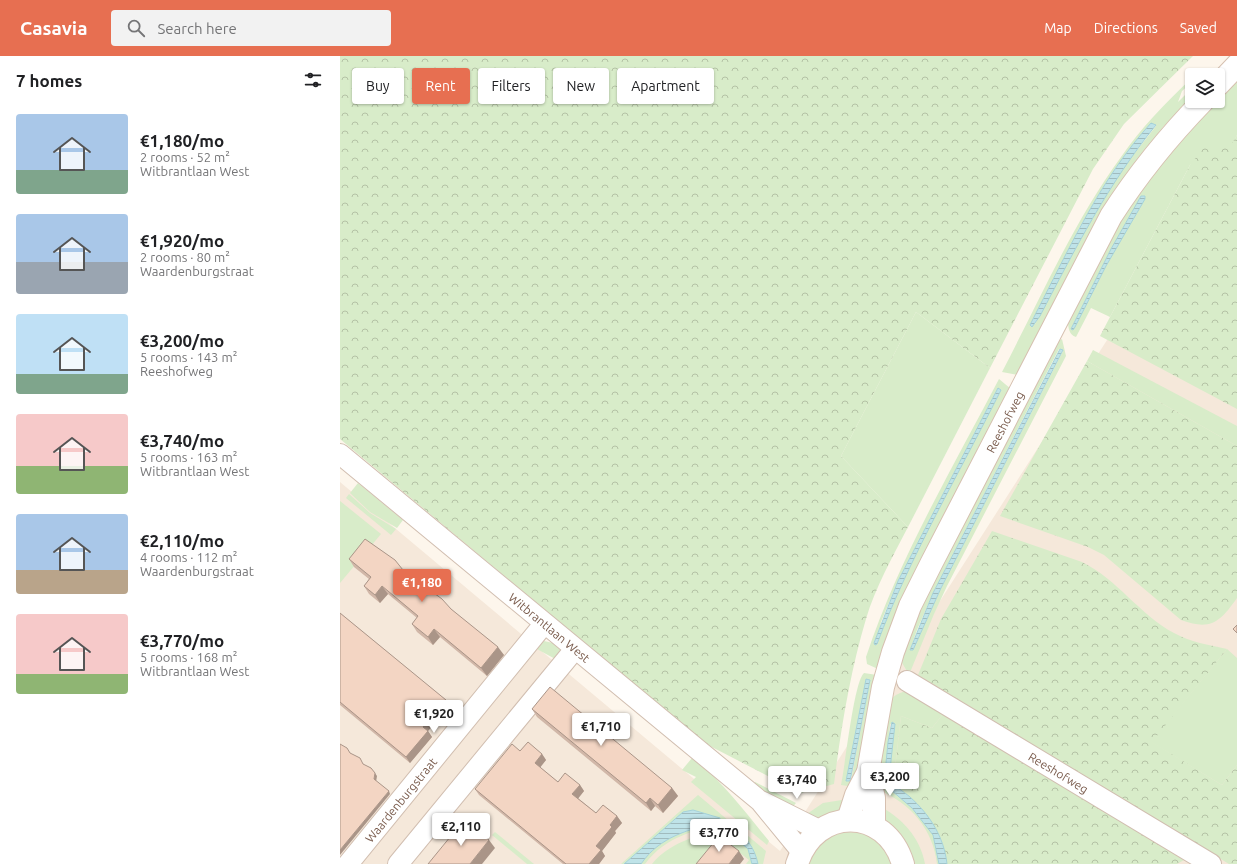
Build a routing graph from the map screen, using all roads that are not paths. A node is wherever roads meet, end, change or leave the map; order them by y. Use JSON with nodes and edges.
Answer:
{"nodes":[{"id":1,"x":1237,"y":65,"type":"edge"},
{"id":2,"x":1225,"y":78,"type":"edge"},
{"id":3,"x":1196,"y":108,"type":"edge"},
{"id":4,"x":340,"y":454,"type":"edge"},
{"id":5,"x":544,"y":624,"type":"junction"},
{"id":6,"x":575,"y":649,"type":"junction"},
{"id":7,"x":906,"y":681,"type":"dead end"},
{"id":8,"x":868,"y":772,"type":"junction"},
{"id":9,"x":760,"y":801,"type":"junction"},
{"id":10,"x":848,"y":820,"type":"junction"},
{"id":11,"x":874,"y":826,"type":"junction"},
{"id":12,"x":819,"y":830,"type":"junction"},
{"id":13,"x":799,"y":858,"type":"edge"},
{"id":14,"x":348,"y":864,"type":"edge"},
{"id":15,"x":398,"y":864,"type":"edge"},
{"id":16,"x":903,"y":864,"type":"edge"},
{"id":17,"x":1211,"y":864,"type":"edge"}],
"edges":[{"from":1,"to":2,"type":"street"},
{"from":3,"to":8,"type":"street","name":"Reeshofweg"},
{"from":4,"to":5,"type":"street","name":"Witbrantlaan West"},
{"from":5,"to":6,"type":"street","name":"Witbrantlaan West"},
{"from":5,"to":14,"type":"street","name":"Waardenburgstraat"},
{"from":6,"to":9,"type":"street","name":"Witbrantlaan West"},
{"from":6,"to":15,"type":"street"},
{"from":7,"to":17,"type":"street","name":"Reeshofweg"},
{"from":8,"to":10,"type":"street","name":"Reeshofweg"},
{"from":8,"to":11,"type":"street","name":"Reeshofweg"},
{"from":9,"to":12,"type":"street","name":"Witbrantlaan West"},
{"from":9,"to":13,"type":"street","name":"Witbrantlaan West"},
{"from":10,"to":11,"type":"street"},
{"from":10,"to":12,"type":"street"},
{"from":11,"to":16,"type":"street"},
{"from":12,"to":13,"type":"street"}]}
